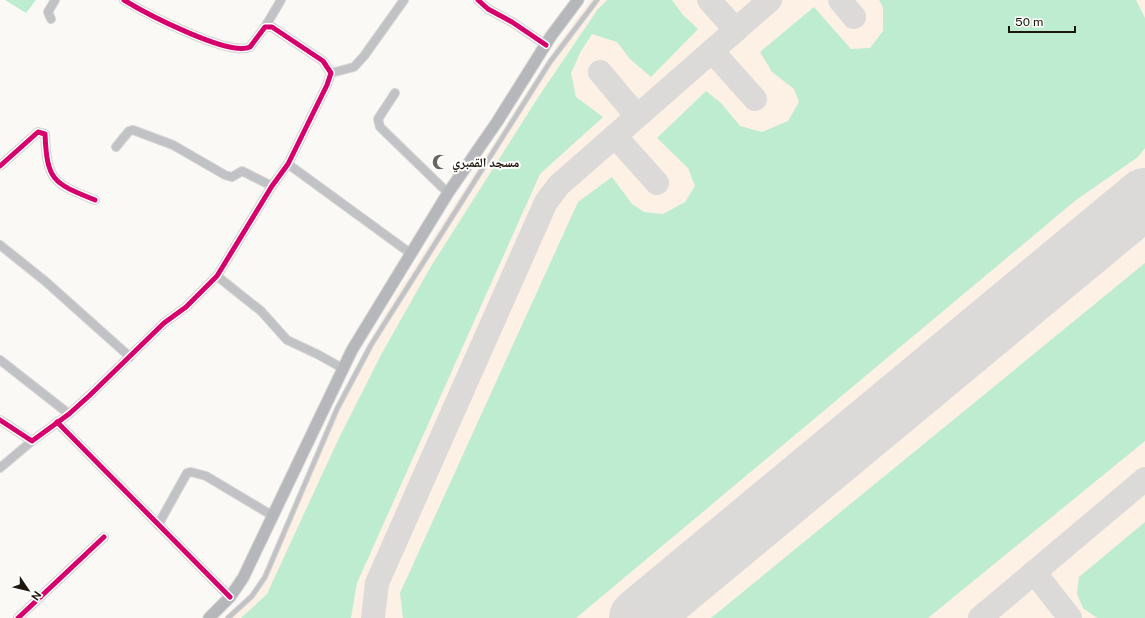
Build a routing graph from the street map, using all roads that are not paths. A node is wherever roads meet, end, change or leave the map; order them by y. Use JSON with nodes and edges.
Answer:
{"nodes":[{"id":1,"x":55,"y":0,"type":"edge"},
{"id":2,"x":124,"y":0,"type":"edge"},
{"id":3,"x":281,"y":0,"type":"edge"},
{"id":4,"x":404,"y":0,"type":"edge"},
{"id":5,"x":478,"y":0,"type":"edge"},
{"id":6,"x":578,"y":0,"type":"edge"},
{"id":7,"x":597,"y":0,"type":"edge"},
{"id":8,"x":51,"y":19,"type":"dead end"},
{"id":9,"x":265,"y":27,"type":"junction"},
{"id":10,"x":546,"y":45,"type":"junction"},
{"id":11,"x":331,"y":73,"type":"junction"},
{"id":12,"x":395,"y":92,"type":"dead end"},
{"id":13,"x":116,"y":147,"type":"dead end"},
{"id":14,"x":288,"y":164,"type":"junction"},
{"id":15,"x":0,"y":166,"type":"edge"},
{"id":16,"x":272,"y":186,"type":"junction"},
{"id":17,"x":448,"y":193,"type":"junction"},
{"id":18,"x":95,"y":200,"type":"dead end"},
{"id":19,"x":0,"y":245,"type":"edge"},
{"id":20,"x":410,"y":253,"type":"junction"},
{"id":21,"x":217,"y":276,"type":"junction"},
{"id":22,"x":130,"y":357,"type":"junction"},
{"id":23,"x":0,"y":360,"type":"edge"},
{"id":24,"x":344,"y":369,"type":"junction"},
{"id":25,"x":69,"y":414,"type":"junction"},
{"id":26,"x":0,"y":420,"type":"edge"},
{"id":27,"x":57,"y":422,"type":"junction"},
{"id":28,"x":32,"y":441,"type":"junction"},
{"id":29,"x":0,"y":468,"type":"edge"},
{"id":30,"x":273,"y":516,"type":"junction"},
{"id":31,"x":158,"y":525,"type":"junction"},
{"id":32,"x":104,"y":537,"type":"dead end"},
{"id":33,"x":230,"y":596,"type":"junction"},
{"id":34,"x":18,"y":618,"type":"edge"},
{"id":35,"x":209,"y":618,"type":"edge"},
{"id":36,"x":228,"y":618,"type":"edge"}],
"edges":[{"from":1,"to":8,"type":"street"},
{"from":2,"to":9,"type":"street"},
{"from":3,"to":9,"type":"street"},
{"from":4,"to":11,"type":"street"},
{"from":5,"to":10,"type":"street"},
{"from":6,"to":10,"type":"main road"},
{"from":7,"to":36,"type":"lane"},
{"from":9,"to":11,"type":"street"},
{"from":10,"to":17,"type":"main road"},
{"from":11,"to":14,"type":"street"},
{"from":12,"to":17,"type":"street"},
{"from":13,"to":16,"type":"street"},
{"from":14,"to":16,"type":"street"},
{"from":14,"to":20,"type":"street"},
{"from":15,"to":18,"type":"street"},
{"from":16,"to":21,"type":"street"},
{"from":17,"to":20,"type":"main road"},
{"from":19,"to":22,"type":"street"},
{"from":20,"to":24,"type":"main road"},
{"from":21,"to":22,"type":"street"},
{"from":21,"to":24,"type":"street"},
{"from":22,"to":25,"type":"street"},
{"from":23,"to":25,"type":"street"},
{"from":24,"to":30,"type":"main road"},
{"from":25,"to":27,"type":"street"},
{"from":26,"to":28,"type":"street"},
{"from":27,"to":28,"type":"street"},
{"from":27,"to":31,"type":"street"},
{"from":28,"to":29,"type":"street"},
{"from":30,"to":31,"type":"street"},
{"from":30,"to":33,"type":"main road"},
{"from":31,"to":33,"type":"street"},
{"from":32,"to":34,"type":"street"},
{"from":33,"to":35,"type":"main road"}]}
